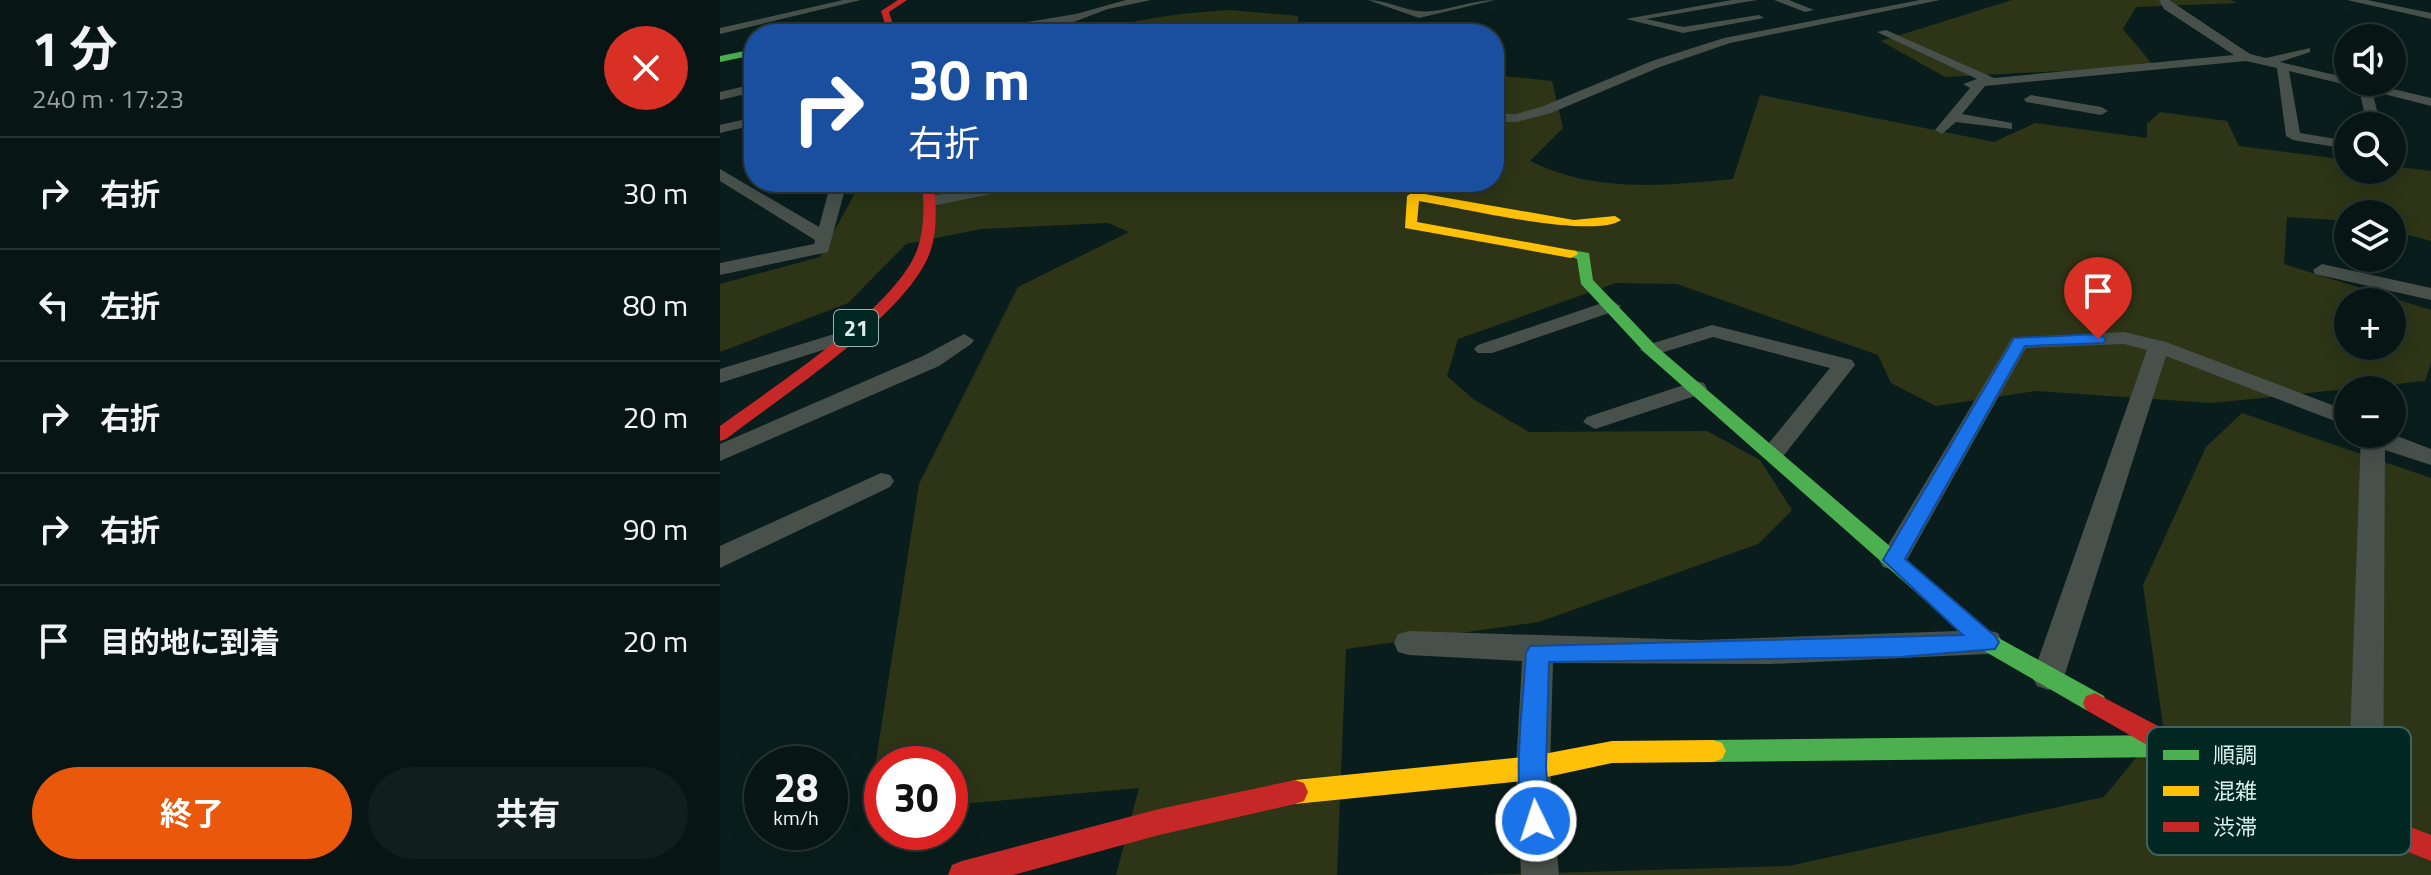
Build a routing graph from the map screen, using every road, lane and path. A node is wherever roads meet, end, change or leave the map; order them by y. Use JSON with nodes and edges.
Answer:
{"nodes":[{"id":1,"x":856,"y":0,"type":"edge"},
{"id":2,"x":903,"y":0,"type":"edge"},
{"id":3,"x":1124,"y":0,"type":"edge"},
{"id":4,"x":1146,"y":0,"type":"edge"},
{"id":5,"x":1373,"y":0,"type":"edge"},
{"id":6,"x":1448,"y":0,"type":"edge"},
{"id":7,"x":1490,"y":0,"type":"edge"},
{"id":8,"x":1752,"y":0,"type":"edge"},
{"id":9,"x":1779,"y":0,"type":"edge"},
{"id":10,"x":1935,"y":0,"type":"edge"},
{"id":11,"x":2164,"y":0,"type":"edge"},
{"id":12,"x":2352,"y":0,"type":"edge"},
{"id":13,"x":1465,"y":5,"type":"junction"},
{"id":14,"x":1106,"y":6,"type":"junction"},
{"id":15,"x":2397,"y":9,"type":"junction"},
{"id":16,"x":1781,"y":15,"type":"dead end"},
{"id":17,"x":2431,"y":16,"type":"edge"},
{"id":18,"x":1079,"y":17,"type":"junction"},
{"id":19,"x":1767,"y":17,"type":"dead end"},
{"id":20,"x":2382,"y":19,"type":"dead end"},
{"id":21,"x":767,"y":23,"type":"junction"},
{"id":22,"x":720,"y":24,"type":"edge"},
{"id":23,"x":761,"y":24,"type":"edge"},
{"id":24,"x":886,"y":24,"type":"edge"},
{"id":25,"x":1029,"y":24,"type":"edge"},
{"id":26,"x":1061,"y":24,"type":"edge"},
{"id":27,"x":744,"y":27,"type":"edge"},
{"id":28,"x":720,"y":31,"type":"edge"},
{"id":29,"x":1882,"y":32,"type":"dead end"},
{"id":30,"x":2306,"y":50,"type":"dead end"},
{"id":31,"x":744,"y":54,"type":"edge"},
{"id":32,"x":2246,"y":57,"type":"junction"},
{"id":33,"x":720,"y":59,"type":"edge"},
{"id":34,"x":2263,"y":63,"type":"junction"},
{"id":35,"x":2283,"y":69,"type":"junction"},
{"id":36,"x":2119,"y":70,"type":"junction"},
{"id":37,"x":2045,"y":77,"type":"junction"},
{"id":38,"x":2334,"y":81,"type":"edge"},
{"id":39,"x":1981,"y":83,"type":"junction"},
{"id":40,"x":2113,"y":84,"type":"dead end"},
{"id":41,"x":744,"y":90,"type":"edge"},
{"id":42,"x":720,"y":96,"type":"edge"},
{"id":43,"x":2401,"y":96,"type":"edge"},
{"id":44,"x":2031,"y":99,"type":"junction"},
{"id":45,"x":2431,"y":102,"type":"edge"},
{"id":46,"x":2102,"y":109,"type":"dead end"},
{"id":47,"x":2022,"y":113,"type":"dead end"},
{"id":48,"x":1953,"y":117,"type":"junction"},
{"id":49,"x":1504,"y":118,"type":"edge"},
{"id":50,"x":744,"y":123,"type":"edge"},
{"id":51,"x":2007,"y":126,"type":"dead end"},
{"id":52,"x":720,"y":129,"type":"edge"},
{"id":53,"x":1942,"y":130,"type":"dead end"},
{"id":54,"x":2334,"y":143,"type":"edge"},
{"id":55,"x":720,"y":174,"type":"edge"},
{"id":56,"x":744,"y":189,"type":"edge"},
{"id":57,"x":749,"y":192,"type":"edge"},
{"id":58,"x":836,"y":192,"type":"edge"},
{"id":59,"x":930,"y":192,"type":"edge"},
{"id":60,"x":977,"y":192,"type":"edge"},
{"id":61,"x":932,"y":201,"type":"junction"},
{"id":62,"x":1615,"y":220,"type":"dead end"},
{"id":63,"x":824,"y":238,"type":"junction"},
{"id":64,"x":720,"y":269,"type":"edge"},
{"id":65,"x":2322,"y":270,"type":"dead end"},
{"id":66,"x":2368,"y":272,"type":"edge"},
{"id":67,"x":2368,"y":280,"type":"junction"},
{"id":68,"x":2431,"y":294,"type":"edge"},
{"id":69,"x":1611,"y":306,"type":"junction"},
{"id":70,"x":844,"y":337,"type":"junction"},
{"id":71,"x":964,"y":340,"type":"dead end"},
{"id":72,"x":2159,"y":346,"type":"junction"},
{"id":73,"x":1485,"y":349,"type":"dead end"},
{"id":74,"x":1651,"y":350,"type":"junction"},
{"id":75,"x":720,"y":376,"type":"edge"},
{"id":76,"x":1696,"y":388,"type":"junction"},
{"id":77,"x":2334,"y":414,"type":"edge"},
{"id":78,"x":1595,"y":422,"type":"dead end"},
{"id":79,"x":720,"y":435,"type":"edge"},
{"id":80,"x":2374,"y":448,"type":"edge"},
{"id":81,"x":2402,"y":448,"type":"edge"},
{"id":82,"x":720,"y":453,"type":"edge"},
{"id":83,"x":1772,"y":454,"type":"junction"},
{"id":84,"x":2431,"y":457,"type":"edge"},
{"id":85,"x":881,"y":481,"type":"dead end"},
{"id":86,"x":720,"y":558,"type":"edge"},
{"id":87,"x":1893,"y":560,"type":"junction"},
{"id":88,"x":1987,"y":642,"type":"junction"},
{"id":89,"x":1409,"y":643,"type":"dead end"},
{"id":90,"x":1538,"y":653,"type":"junction"},
{"id":91,"x":2048,"y":677,"type":"junction"},
{"id":92,"x":2367,"y":727,"type":"edge"},
{"id":93,"x":2147,"y":732,"type":"edge"},
{"id":94,"x":2147,"y":746,"type":"edge"},
{"id":95,"x":1533,"y":768,"type":"junction"},
{"id":96,"x":2411,"y":840,"type":"edge"},
{"id":97,"x":2431,"y":848,"type":"edge"},
{"id":98,"x":962,"y":875,"type":"edge"},
{"id":99,"x":1540,"y":875,"type":"edge"}],
"edges":[{"from":1,"to":21,"type":"street"},
{"from":2,"to":24,"type":"street"},
{"from":3,"to":14,"type":"street"},
{"from":4,"to":14,"type":"street"},
{"from":5,"to":13,"type":"street"},
{"from":6,"to":13,"type":"street"},
{"from":7,"to":13,"type":"street"},
{"from":8,"to":19,"type":"street"},
{"from":9,"to":16,"type":"street"},
{"from":10,"to":49,"type":"street"},
{"from":11,"to":32,"type":"street"},
{"from":12,"to":15,"type":"street"},
{"from":14,"to":18,"type":"street"},
{"from":15,"to":17,"type":"street"},
{"from":15,"to":20,"type":"street"},
{"from":18,"to":25,"type":"street"},
{"from":18,"to":26,"type":"street"},
{"from":21,"to":22,"type":"street"},
{"from":21,"to":23,"type":"street"},
{"from":27,"to":28,"type":"street"},
{"from":29,"to":39,"type":"street"},
{"from":30,"to":34,"type":"street"},
{"from":31,"to":33,"type":"street"},
{"from":32,"to":34,"type":"street"},
{"from":32,"to":36,"type":"street"},
{"from":34,"to":35,"type":"street"},
{"from":35,"to":38,"type":"street"},
{"from":35,"to":54,"type":"street"},
{"from":36,"to":37,"type":"street"},
{"from":36,"to":40,"type":"street"},
{"from":37,"to":39,"type":"street"},
{"from":37,"to":44,"type":"street"},
{"from":39,"to":48,"type":"street"},
{"from":41,"to":42,"type":"street"},
{"from":43,"to":45,"type":"street"},
{"from":44,"to":46,"type":"street"},
{"from":44,"to":47,"type":"street"},
{"from":48,"to":51,"type":"street"},
{"from":48,"to":53,"type":"street"},
{"from":50,"to":52,"type":"street"},
{"from":55,"to":56,"type":"street"},
{"from":57,"to":63,"type":"street"},
{"from":58,"to":63,"type":"street"},
{"from":59,"to":61,"type":"street","number":"21"},
{"from":60,"to":61,"type":"street"},
{"from":61,"to":70,"type":"street","number":"21"},
{"from":62,"to":69,"type":"street"},
{"from":63,"to":64,"type":"street"},
{"from":65,"to":67,"type":"street"},
{"from":66,"to":67,"type":"street"},
{"from":67,"to":68,"type":"street"},
{"from":69,"to":73,"type":"street"},
{"from":69,"to":74,"type":"street"},
{"from":70,"to":75,"type":"street"},
{"from":70,"to":79,"type":"street","number":"21"},
{"from":71,"to":82,"type":"street"},
{"from":72,"to":77,"type":"street"},
{"from":72,"to":87,"type":"street"},
{"from":72,"to":91,"type":"street"},
{"from":74,"to":76,"type":"street"},
{"from":74,"to":83,"type":"street"},
{"from":76,"to":78,"type":"street"},
{"from":76,"to":83,"type":"street"},
{"from":80,"to":92,"type":"street"},
{"from":81,"to":84,"type":"street"},
{"from":83,"to":87,"type":"street"},
{"from":85,"to":86,"type":"street"},
{"from":87,"to":88,"type":"street"},
{"from":88,"to":90,"type":"street"},
{"from":88,"to":91,"type":"street"},
{"from":89,"to":90,"type":"street"},
{"from":90,"to":95,"type":"street"},
{"from":91,"to":93,"type":"street"},
{"from":94,"to":95,"type":"street"},
{"from":95,"to":98,"type":"street"},
{"from":95,"to":99,"type":"street"},
{"from":96,"to":97,"type":"street"}]}
